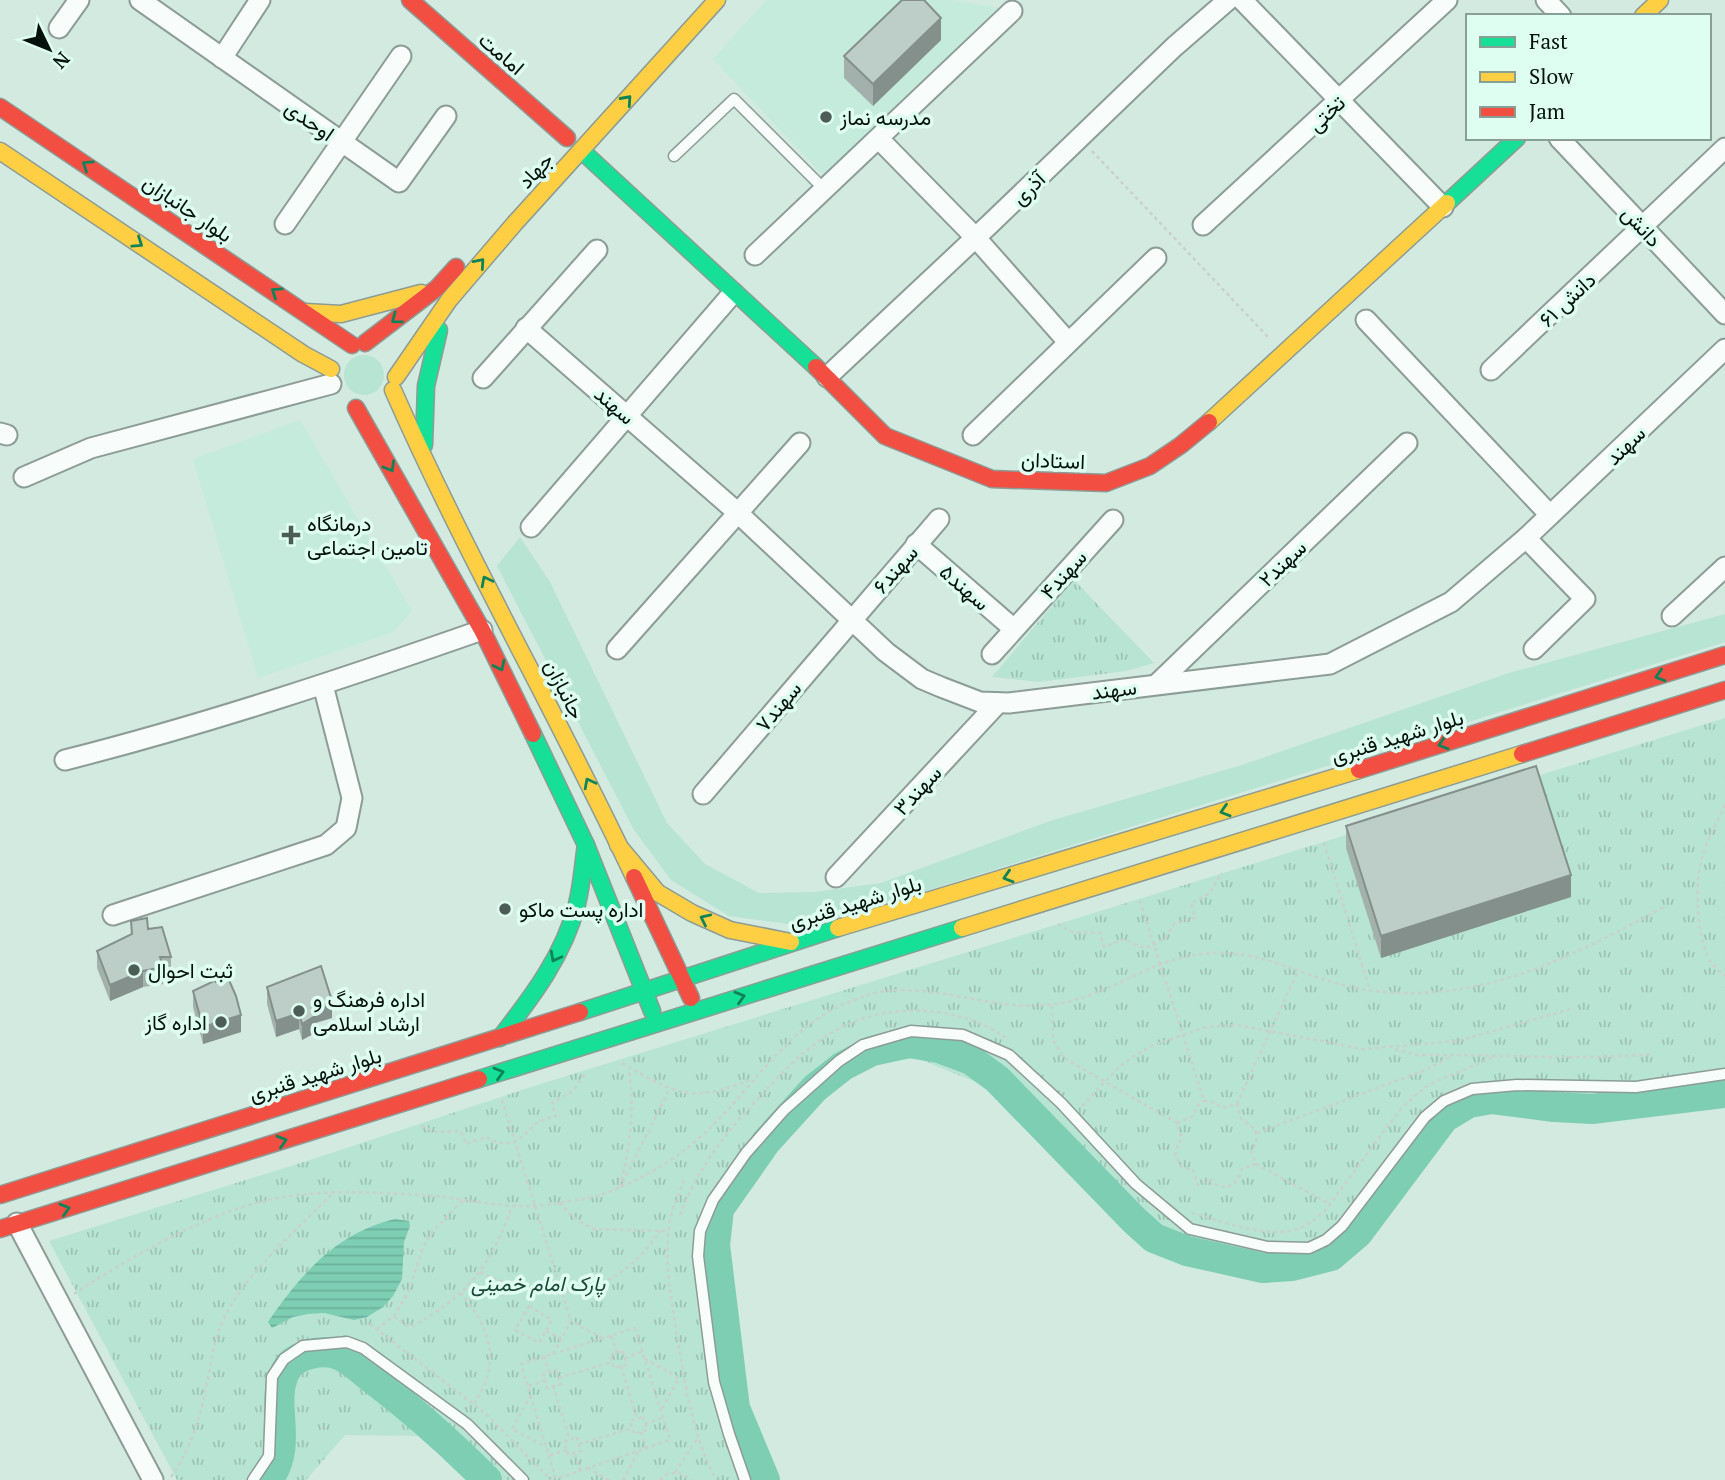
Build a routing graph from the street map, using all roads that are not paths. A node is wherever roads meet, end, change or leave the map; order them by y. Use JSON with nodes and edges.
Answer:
{"nodes":[{"id":1,"x":79,"y":0,"type":"edge"},
{"id":2,"x":140,"y":0,"type":"edge"},
{"id":3,"x":260,"y":0,"type":"edge"},
{"id":4,"x":410,"y":0,"type":"edge"},
{"id":5,"x":717,"y":0,"type":"edge"},
{"id":6,"x":1228,"y":0,"type":"edge"},
{"id":7,"x":1242,"y":0,"type":"edge"},
{"id":8,"x":1447,"y":0,"type":"edge"},
{"id":9,"x":1546,"y":0,"type":"edge"},
{"id":10,"x":1660,"y":0,"type":"edge"},
{"id":11,"x":1012,"y":10,"type":"dead end"},
{"id":12,"x":1559,"y":14,"type":"edge"},
{"id":13,"x":1645,"y":14,"type":"edge"},
{"id":14,"x":59,"y":28,"type":"dead end"},
{"id":15,"x":401,"y":56,"type":"dead end"},
{"id":16,"x":222,"y":58,"type":"junction"},
{"id":17,"x":1340,"y":100,"type":"junction"},
{"id":18,"x":0,"y":107,"type":"edge"},
{"id":19,"x":446,"y":116,"type":"dead end"},
{"id":20,"x":567,"y":138,"type":"dead end"},
{"id":21,"x":879,"y":139,"type":"junction"},
{"id":22,"x":1515,"y":140,"type":"edge"},
{"id":23,"x":1561,"y":140,"type":"edge"},
{"id":24,"x":341,"y":141,"type":"junction"},
{"id":25,"x":1725,"y":148,"type":"edge"},
{"id":26,"x":0,"y":150,"type":"edge"},
{"id":27,"x":582,"y":151,"type":"junction"},
{"id":28,"x":674,"y":156,"type":"dead end"},
{"id":29,"x":825,"y":190,"type":"junction"},
{"id":30,"x":1443,"y":206,"type":"junction"},
{"id":31,"x":285,"y":224,"type":"dead end"},
{"id":32,"x":1203,"y":225,"type":"dead end"},
{"id":33,"x":1644,"y":228,"type":"junction"},
{"id":34,"x":976,"y":238,"type":"junction"},
{"id":35,"x":597,"y":250,"type":"dead end"},
{"id":36,"x":755,"y":255,"type":"dead end"},
{"id":37,"x":463,"y":258,"type":"dead end"},
{"id":38,"x":1156,"y":258,"type":"dead end"},
{"id":39,"x":733,"y":293,"type":"junction"},
{"id":40,"x":443,"y":294,"type":"junction"},
{"id":41,"x":305,"y":312,"type":"junction"},
{"id":42,"x":1725,"y":314,"type":"edge"},
{"id":43,"x":1366,"y":320,"type":"dead end"},
{"id":44,"x":526,"y":328,"type":"junction"},
{"id":45,"x":1068,"y":342,"type":"junction"},
{"id":46,"x":366,"y":345,"type":"junction"},
{"id":47,"x":1725,"y":349,"type":"edge"},
{"id":48,"x":392,"y":360,"type":"dead end"},
{"id":49,"x":1491,"y":370,"type":"dead end"},
{"id":50,"x":827,"y":377,"type":"junction"},
{"id":51,"x":483,"y":378,"type":"dead end"},
{"id":52,"x":394,"y":384,"type":"junction"},
{"id":53,"x":340,"y":392,"type":"junction"},
{"id":54,"x":627,"y":415,"type":"junction"},
{"id":55,"x":973,"y":435,"type":"dead end"},
{"id":56,"x":800,"y":443,"type":"dead end"},
{"id":57,"x":1407,"y":443,"type":"dead end"},
{"id":58,"x":426,"y":465,"type":"junction"},
{"id":59,"x":24,"y":477,"type":"dead end"},
{"id":60,"x":738,"y":513,"type":"junction"},
{"id":61,"x":1550,"y":515,"type":"junction"},
{"id":62,"x":939,"y":519,"type":"dead end"},
{"id":63,"x":1113,"y":520,"type":"dead end"},
{"id":64,"x":531,"y":527,"type":"dead end"},
{"id":65,"x":1526,"y":538,"type":"junction"},
{"id":66,"x":916,"y":544,"type":"junction"},
{"id":67,"x":1725,"y":567,"type":"edge"},
{"id":68,"x":1672,"y":616,"type":"dead end"},
{"id":69,"x":852,"y":619,"type":"junction"},
{"id":70,"x":1014,"y":629,"type":"junction"},
{"id":71,"x":482,"y":630,"type":"junction"},
{"id":72,"x":617,"y":649,"type":"dead end"},
{"id":73,"x":1534,"y":649,"type":"dead end"},
{"id":74,"x":992,"y":654,"type":"dead end"},
{"id":75,"x":1725,"y":655,"type":"edge"},
{"id":76,"x":1158,"y":683,"type":"junction"},
{"id":77,"x":323,"y":685,"type":"junction"},
{"id":78,"x":1725,"y":690,"type":"edge"},
{"id":79,"x":998,"y":703,"type":"junction"},
{"id":80,"x":65,"y":760,"type":"dead end"},
{"id":81,"x":1399,"y":775,"type":"junction"},
{"id":82,"x":703,"y":794,"type":"dead end"},
{"id":83,"x":603,"y":808,"type":"junction"},
{"id":84,"x":573,"y":818,"type":"junction"},
{"id":85,"x":586,"y":845,"type":"junction"},
{"id":86,"x":618,"y":845,"type":"junction"},
{"id":87,"x":836,"y":877,"type":"dead end"},
{"id":88,"x":113,"y":915,"type":"dead end"},
{"id":89,"x":794,"y":942,"type":"junction"},
{"id":90,"x":684,"y":978,"type":"junction"},
{"id":91,"x":645,"y":992,"type":"junction"},
{"id":92,"x":696,"y":1010,"type":"junction"},
{"id":93,"x":657,"y":1023,"type":"junction"},
{"id":94,"x":500,"y":1038,"type":"junction"},
{"id":95,"x":1725,"y":1074,"type":"edge"},
{"id":96,"x":0,"y":1195,"type":"edge"},
{"id":97,"x":9,"y":1226,"type":"edge"},
{"id":98,"x":153,"y":1480,"type":"edge"},
{"id":99,"x":253,"y":1480,"type":"edge"},
{"id":100,"x":523,"y":1480,"type":"edge"},
{"id":101,"x":745,"y":1480,"type":"edge"}],
"edges":[{"from":1,"to":14,"type":"street"},
{"from":2,"to":16,"type":"street","name":"اوحدی"},
{"from":3,"to":16,"type":"street"},
{"from":4,"to":20,"type":"main road","name":"امامت"},
{"from":27,"to":5,"type":"main road","name":"جهاد","one_way":true},
{"from":6,"to":34,"type":"street","name":"آذری"},
{"from":7,"to":17,"type":"street"},
{"from":8,"to":17,"type":"street","name":"تختی"},
{"from":9,"to":12,"type":"street"},
{"from":10,"to":13,"type":"main road"},
{"from":11,"to":21,"type":"street"},
{"from":15,"to":24,"type":"street"},
{"from":16,"to":24,"type":"street","name":"اوحدی"},
{"from":17,"to":30,"type":"street"},
{"from":17,"to":32,"type":"street","name":"تختی"},
{"from":41,"to":18,"type":"main road","name":"بلوار جانبازان","one_way":true},
{"from":19,"to":24,"type":"street","name":"اوحدی"},
{"from":21,"to":29,"type":"street"},
{"from":21,"to":34,"type":"street"},
{"from":22,"to":30,"type":"main road","name":"استادان"},
{"from":23,"to":33,"type":"street","name":"دانش"},
{"from":24,"to":31,"type":"street"},
{"from":25,"to":33,"type":"street","name":"دانش ۶۱"},
{"from":26,"to":53,"type":"main road","one_way":true},
{"from":27,"to":39,"type":"main road","name":"استادان"},
{"from":40,"to":27,"type":"main road","name":"جهاد","one_way":true},
{"from":28,"to":29,"type":"lane"},
{"from":29,"to":36,"type":"street"},
{"from":30,"to":50,"type":"main road","name":"استادان"},
{"from":33,"to":42,"type":"street","name":"دانش"},
{"from":33,"to":49,"type":"street","name":"دانش ۶۱"},
{"from":34,"to":45,"type":"street"},
{"from":34,"to":50,"type":"street","name":"آذری"},
{"from":35,"to":44,"type":"street"},
{"from":37,"to":40,"type":"main road","name":"جهاد"},
{"from":38,"to":45,"type":"street"},
{"from":39,"to":50,"type":"main road","name":"استادان"},
{"from":39,"to":54,"type":"street"},
{"from":40,"to":41,"type":"main road"},
{"from":40,"to":46,"type":"main road","name":"جهاد","one_way":true},
{"from":40,"to":52,"type":"main road","name":"جهاد"},
{"from":40,"to":58,"type":"main road"},
{"from":41,"to":46,"type":"main road","name":"بلوار جانبازان"},
{"from":43,"to":61,"type":"street"},
{"from":44,"to":51,"type":"street"},
{"from":44,"to":54,"type":"street","name":"سهند"},
{"from":45,"to":55,"type":"street"},
{"from":46,"to":53,"type":"main road","name":"جهاد"},
{"from":47,"to":61,"type":"street","name":"سهند"},
{"from":48,"to":52,"type":"main road","name":"جانبازان"},
{"from":52,"to":53,"type":"main road","name":"جهاد"},
{"from":52,"to":58,"type":"main road","name":"جانبازان"},
{"from":53,"to":59,"type":"street"},
{"from":53,"to":71,"type":"main road","one_way":true},
{"from":54,"to":60,"type":"street","name":"سهند"},
{"from":54,"to":64,"type":"street"},
{"from":56,"to":60,"type":"street"},
{"from":57,"to":76,"type":"street","name":"سهند۲"},
{"from":83,"to":58,"type":"main road","name":"جانبازان","one_way":true},
{"from":60,"to":69,"type":"street","name":"سهند"},
{"from":60,"to":72,"type":"street"},
{"from":61,"to":65,"type":"street","name":"سهند"},
{"from":62,"to":66,"type":"street","name":"سهند۶"},
{"from":63,"to":70,"type":"street","name":"سهند۴"},
{"from":65,"to":73,"type":"street"},
{"from":65,"to":76,"type":"street","name":"سهند"},
{"from":66,"to":69,"type":"street","name":"سهند۶"},
{"from":66,"to":70,"type":"street","name":"سهند۵"},
{"from":67,"to":68,"type":"street"},
{"from":69,"to":79,"type":"street","name":"سهند"},
{"from":69,"to":82,"type":"street","name":"سهند۷"},
{"from":70,"to":74,"type":"street","name":"سهند۴"},
{"from":71,"to":77,"type":"street"},
{"from":71,"to":84,"type":"main road","one_way":true},
{"from":75,"to":81,"type":"main road","name":"بلوار شهید قنبری","one_way":true},
{"from":76,"to":79,"type":"street","name":"سهند"},
{"from":77,"to":80,"type":"street"},
{"from":77,"to":88,"type":"street"},
{"from":78,"to":81,"type":"main road","name":"بلوار شهید قنبری"},
{"from":79,"to":87,"type":"street","name":"سهند۳"},
{"from":81,"to":89,"type":"main road","name":"بلوار شهید قنبری","one_way":true},
{"from":92,"to":81,"type":"main road","name":"بلوار شهید قنبری","one_way":true},
{"from":83,"to":84,"type":"main road"},
{"from":83,"to":86,"type":"main road","name":"جانبازان"},
{"from":84,"to":85,"type":"main road"},
{"from":85,"to":91,"type":"main road"},
{"from":85,"to":94,"type":"main road","one_way":true},
{"from":89,"to":86,"type":"main road","one_way":true},
{"from":86,"to":90,"type":"main road","name":"جانبازان"},
{"from":89,"to":90,"type":"main road","name":"بلوار شهید قنبری"},
{"from":90,"to":91,"type":"main road","name":"بلوار شهید قنبری"},
{"from":90,"to":92,"type":"main road","name":"جانبازان"},
{"from":91,"to":93,"type":"main road"},
{"from":91,"to":94,"type":"main road","name":"بلوار شهید قنبری"},
{"from":92,"to":93,"type":"main road","name":"بلوار شهید قنبری"},
{"from":97,"to":93,"type":"main road","name":"بلوار شهید قنبری","one_way":true},
{"from":94,"to":96,"type":"main road","name":"بلوار شهید قنبری"},
{"from":95,"to":101,"type":"lane"},
{"from":97,"to":98,"type":"street"},
{"from":99,"to":100,"type":"lane"}]}
